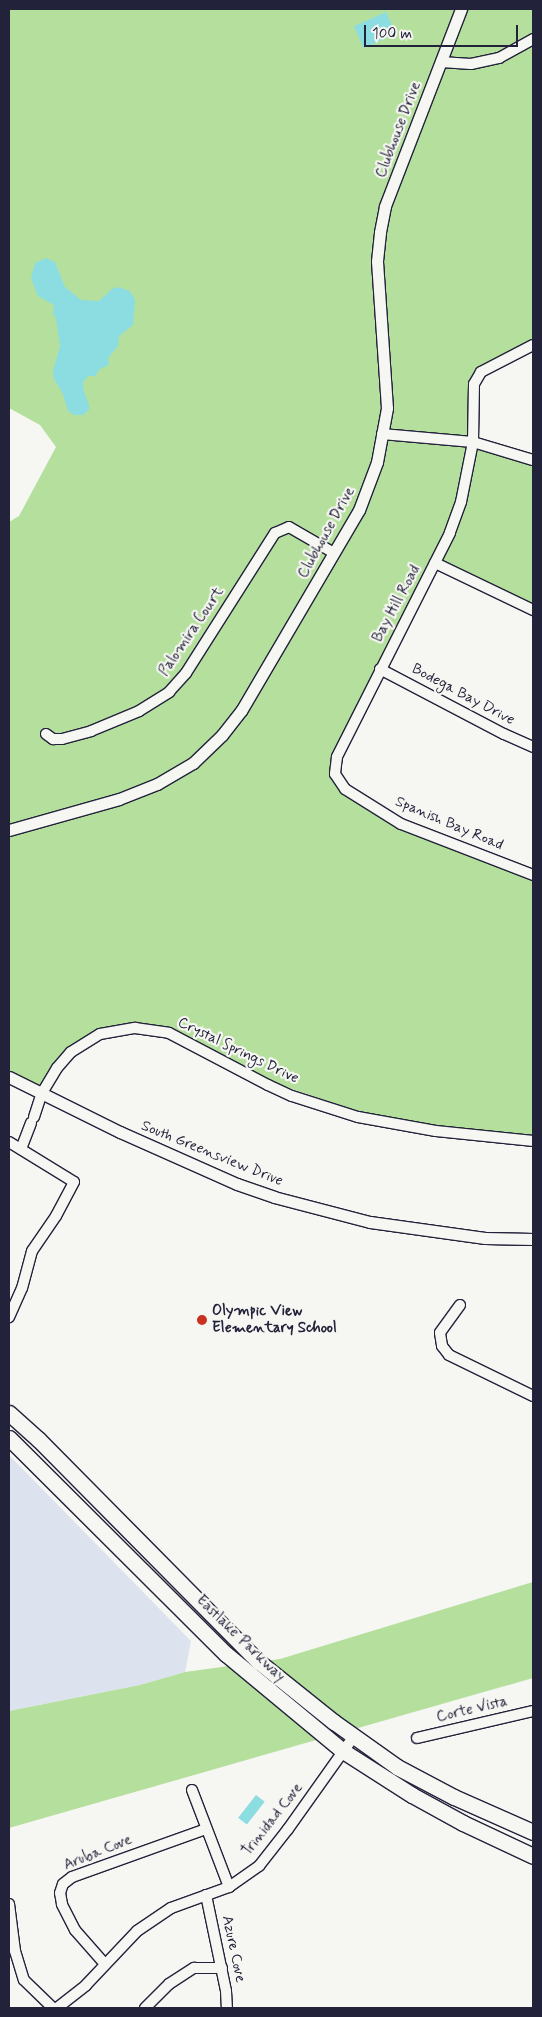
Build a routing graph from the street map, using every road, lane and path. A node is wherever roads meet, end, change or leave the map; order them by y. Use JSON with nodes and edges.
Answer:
{"nodes":[{"id":1,"x":461,"y":9,"type":"edge"},
{"id":2,"x":533,"y":39,"type":"edge"},
{"id":3,"x":441,"y":62,"type":"junction"},
{"id":4,"x":533,"y":345,"type":"edge"},
{"id":5,"x":382,"y":434,"type":"junction"},
{"id":6,"x":473,"y":442,"type":"junction"},
{"id":7,"x":533,"y":460,"type":"edge"},
{"id":8,"x":334,"y":553,"type":"junction"},
{"id":9,"x":435,"y":563,"type":"junction"},
{"id":10,"x":533,"y":610,"type":"edge"},
{"id":11,"x":380,"y":669,"type":"junction"},
{"id":12,"x":46,"y":734,"type":"dead end"},
{"id":13,"x":533,"y":746,"type":"edge"},
{"id":14,"x":335,"y":774,"type":"joint"},
{"id":15,"x":9,"y":830,"type":"edge"},
{"id":16,"x":533,"y":875,"type":"edge"},
{"id":17,"x":9,"y":1076,"type":"edge"},
{"id":18,"x":42,"y":1093,"type":"junction"},
{"id":19,"x":533,"y":1140,"type":"edge"},
{"id":20,"x":9,"y":1142,"type":"edge"},
{"id":21,"x":21,"y":1149,"type":"junction"},
{"id":22,"x":533,"y":1239,"type":"edge"},
{"id":23,"x":460,"y":1305,"type":"dead end"},
{"id":24,"x":9,"y":1317,"type":"edge"},
{"id":25,"x":533,"y":1396,"type":"edge"},
{"id":26,"x":9,"y":1413,"type":"edge"},
{"id":27,"x":9,"y":1438,"type":"edge"},
{"id":28,"x":156,"y":1558,"type":"junction"},
{"id":29,"x":141,"y":1570,"type":"junction"},
{"id":30,"x":533,"y":1710,"type":"edge"},
{"id":31,"x":354,"y":1736,"type":"junction"},
{"id":32,"x":417,"y":1738,"type":"dead end"},
{"id":33,"x":343,"y":1751,"type":"junction"},
{"id":34,"x":192,"y":1790,"type":"dead end"},
{"id":35,"x":206,"y":1829,"type":"junction"},
{"id":36,"x":533,"y":1832,"type":"edge"},
{"id":37,"x":533,"y":1856,"type":"edge"},
{"id":38,"x":229,"y":1887,"type":"junction"},
{"id":39,"x":206,"y":1895,"type":"junction"},
{"id":40,"x":9,"y":1904,"type":"edge"},
{"id":41,"x":104,"y":1964,"type":"junction"},
{"id":42,"x":222,"y":1968,"type":"junction"},
{"id":43,"x":53,"y":2008,"type":"edge"},
{"id":44,"x":57,"y":2008,"type":"edge"},
{"id":45,"x":145,"y":2008,"type":"edge"},
{"id":46,"x":226,"y":2008,"type":"edge"}],
"edges":[{"from":1,"to":3,"type":"street","name":"Clubhouse Drive"},
{"from":2,"to":3,"type":"street"},
{"from":3,"to":5,"type":"street","name":"Clubhouse Drive"},
{"from":4,"to":6,"type":"street","name":"Bay Hill Road"},
{"from":5,"to":6,"type":"street"},
{"from":5,"to":8,"type":"street","name":"Clubhouse Drive"},
{"from":6,"to":7,"type":"street"},
{"from":6,"to":9,"type":"street","name":"Bay Hill Road"},
{"from":8,"to":12,"type":"street","name":"Palomira Court"},
{"from":8,"to":15,"type":"street","name":"Clubhouse Drive"},
{"from":9,"to":10,"type":"street"},
{"from":9,"to":11,"type":"street","name":"Bay Hill Road"},
{"from":11,"to":13,"type":"street","name":"Bodega Bay Drive"},
{"from":11,"to":14,"type":"street","name":"Bay Hill Road"},
{"from":14,"to":16,"type":"street","name":"Spanish Bay Road"},
{"from":17,"to":18,"type":"street","name":"South Greensview Drive"},
{"from":18,"to":19,"type":"street","name":"Crystal Springs Drive"},
{"from":18,"to":21,"type":"street","name":"Crystal Springs Drive"},
{"from":18,"to":22,"type":"street","name":"South Greensview Drive"},
{"from":20,"to":21,"type":"street"},
{"from":21,"to":24,"type":"street"},
{"from":23,"to":25,"type":"street"},
{"from":26,"to":28,"type":"main road","name":"Eastlake Parkway"},
{"from":27,"to":29,"type":"main road","name":"Eastlake Parkway"},
{"from":28,"to":29,"type":"main road"},
{"from":28,"to":31,"type":"main road","name":"Eastlake Parkway"},
{"from":29,"to":33,"type":"main road","name":"Eastlake Parkway"},
{"from":30,"to":32,"type":"street","name":"Corte Vista"},
{"from":31,"to":33,"type":"street","name":"Trinidad Cove"},
{"from":31,"to":36,"type":"main road","name":"Eastlake Parkway"},
{"from":33,"to":37,"type":"main road","name":"Eastlake Parkway"},
{"from":33,"to":38,"type":"street","name":"Trinidad Cove"},
{"from":34,"to":35,"type":"street"},
{"from":35,"to":38,"type":"street"},
{"from":35,"to":41,"type":"street","name":"Aruba Cove"},
{"from":38,"to":39,"type":"street","name":"Trinidad Cove"},
{"from":39,"to":41,"type":"street","name":"Trinidad Cove"},
{"from":39,"to":42,"type":"street","name":"Azure Cove"},
{"from":40,"to":43,"type":"street"},
{"from":41,"to":44,"type":"street","name":"Trinidad Cove"},
{"from":42,"to":45,"type":"street"},
{"from":42,"to":46,"type":"street","name":"Azure Cove"}]}
